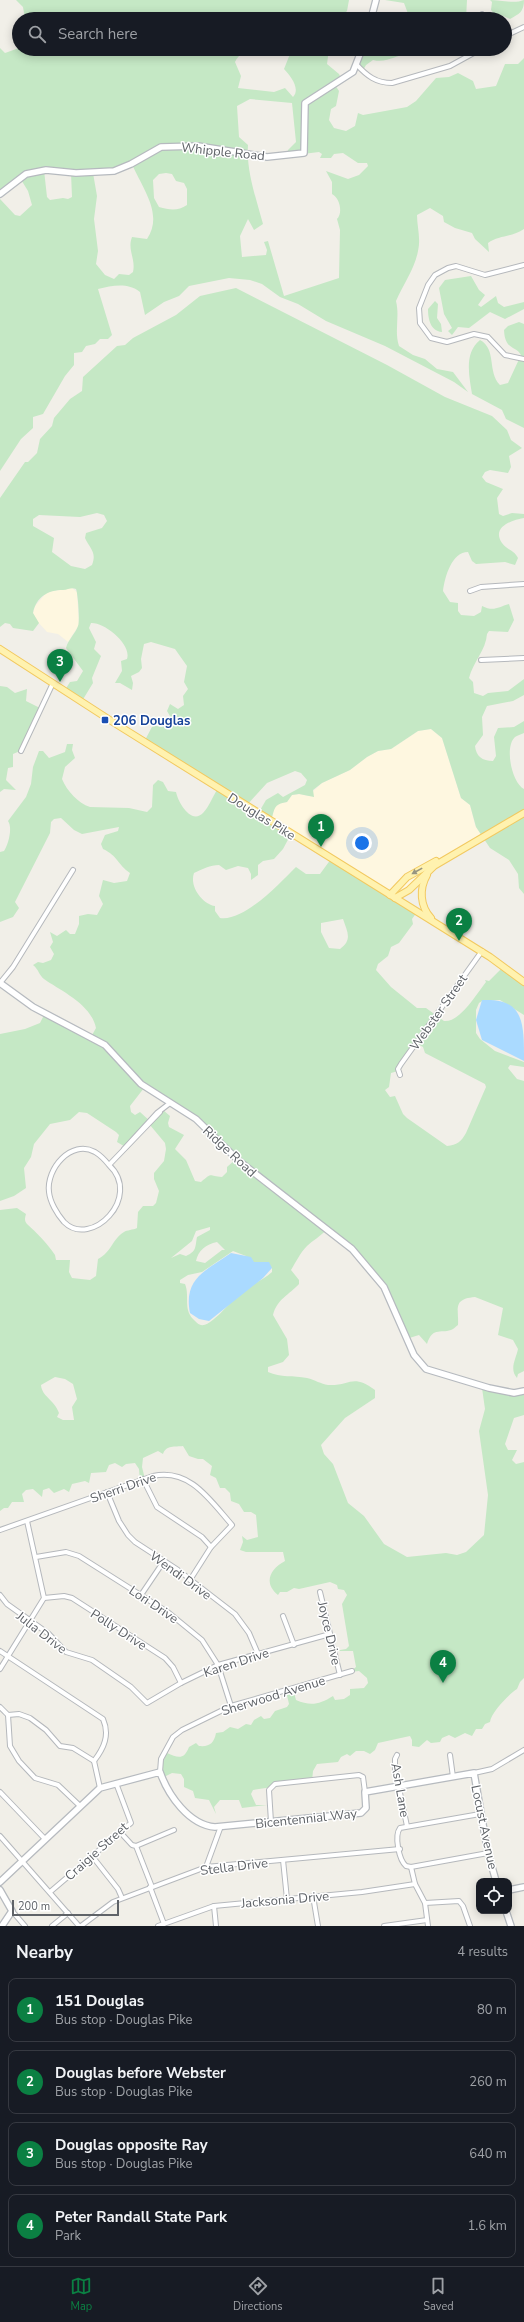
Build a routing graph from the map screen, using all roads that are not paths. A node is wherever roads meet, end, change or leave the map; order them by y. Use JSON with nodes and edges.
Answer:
{"nodes":[{"id":1,"x":376,"y":0,"type":"edge"},
{"id":2,"x":373,"y":12,"type":"edge"},
{"id":3,"x":524,"y":27,"type":"edge"},
{"id":4,"x":512,"y":33,"type":"edge"},
{"id":5,"x":359,"y":56,"type":"edge"},
{"id":6,"x":468,"y":56,"type":"edge"},
{"id":7,"x":356,"y":64,"type":"junction"},
{"id":8,"x":0,"y":194,"type":"edge"},
{"id":9,"x":524,"y":264,"type":"edge"},
{"id":10,"x":524,"y":359,"type":"edge"},
{"id":11,"x":524,"y":584,"type":"edge"},
{"id":12,"x":470,"y":591,"type":"dead end"},
{"id":13,"x":0,"y":649,"type":"edge"},
{"id":14,"x":524,"y":658,"type":"edge"},
{"id":15,"x":481,"y":660,"type":"dead end"},
{"id":16,"x":53,"y":683,"type":"junction"},
{"id":17,"x":21,"y":751,"type":"dead end"},
{"id":18,"x":524,"y":813,"type":"edge"},
{"id":19,"x":450,"y":855,"type":"junction"},
{"id":20,"x":431,"y":868,"type":"junction"},
{"id":21,"x":73,"y":870,"type":"dead end"},
{"id":22,"x":393,"y":897,"type":"junction"},
{"id":23,"x":438,"y":924,"type":"junction"},
{"id":24,"x":482,"y":951,"type":"junction"},
{"id":25,"x":524,"y":982,"type":"edge"},
{"id":26,"x":0,"y":983,"type":"edge"},
{"id":27,"x":400,"y":1075,"type":"dead end"},
{"id":28,"x":170,"y":1103,"type":"junction"},
{"id":29,"x":109,"y":1164,"type":"junction"},
{"id":30,"x":524,"y":1391,"type":"edge"},
{"id":31,"x":143,"y":1479,"type":"junction"},
{"id":32,"x":107,"y":1492,"type":"junction"},
{"id":33,"x":27,"y":1521,"type":"junction"},
{"id":34,"x":0,"y":1530,"type":"edge"},
{"id":35,"x":211,"y":1547,"type":"junction"},
{"id":36,"x":36,"y":1557,"type":"junction"},
{"id":37,"x":164,"y":1561,"type":"junction"},
{"id":38,"x":190,"y":1580,"type":"junction"},
{"id":39,"x":320,"y":1592,"type":"dead end"},
{"id":40,"x":0,"y":1595,"type":"edge"},
{"id":41,"x":141,"y":1595,"type":"junction"},
{"id":42,"x":44,"y":1598,"type":"junction"},
{"id":43,"x":283,"y":1616,"type":"dead end"},
{"id":44,"x":31,"y":1621,"type":"junction"},
{"id":45,"x":330,"y":1634,"type":"junction"},
{"id":46,"x":294,"y":1645,"type":"junction"},
{"id":47,"x":0,"y":1651,"type":"edge"},
{"id":48,"x":258,"y":1654,"type":"junction"},
{"id":49,"x":8,"y":1656,"type":"junction"},
{"id":50,"x":218,"y":1666,"type":"junction"},
{"id":51,"x":0,"y":1669,"type":"edge"},
{"id":52,"x":352,"y":1671,"type":"dead end"},
{"id":53,"x":340,"y":1675,"type":"junction"},
{"id":54,"x":181,"y":1682,"type":"junction"},
{"id":55,"x":146,"y":1703,"type":"joint"},
{"id":56,"x":231,"y":1706,"type":"junction"},
{"id":57,"x":0,"y":1707,"type":"edge"},
{"id":58,"x":8,"y":1715,"type":"junction"},
{"id":59,"x":524,"y":1750,"type":"edge"},
{"id":60,"x":397,"y":1755,"type":"dead end"},
{"id":61,"x":450,"y":1755,"type":"dead end"},
{"id":62,"x":94,"y":1761,"type":"junction"},
{"id":63,"x":160,"y":1772,"type":"junction"},
{"id":64,"x":474,"y":1772,"type":"junction"},
{"id":65,"x":453,"y":1776,"type":"junction"},
{"id":66,"x":116,"y":1783,"type":"junction"},
{"id":67,"x":400,"y":1786,"type":"junction"},
{"id":68,"x":100,"y":1788,"type":"junction"},
{"id":69,"x":0,"y":1792,"type":"edge"},
{"id":70,"x":365,"y":1792,"type":"junction"},
{"id":71,"x":80,"y":1806,"type":"junction"},
{"id":72,"x":480,"y":1814,"type":"junction"},
{"id":73,"x":271,"y":1822,"type":"junction"},
{"id":74,"x":221,"y":1826,"type":"junction"},
{"id":75,"x":407,"y":1826,"type":"junction"},
{"id":76,"x":174,"y":1830,"type":"dead end"},
{"id":77,"x":120,"y":1832,"type":"junction"},
{"id":78,"x":0,"y":1836,"type":"edge"},
{"id":79,"x":45,"y":1839,"type":"junction"},
{"id":80,"x":136,"y":1846,"type":"junction"},
{"id":81,"x":400,"y":1849,"type":"junction"},
{"id":82,"x":488,"y":1853,"type":"junction"},
{"id":83,"x":92,"y":1856,"type":"junction"},
{"id":84,"x":23,"y":1860,"type":"junction"},
{"id":85,"x":283,"y":1860,"type":"junction"},
{"id":86,"x":206,"y":1867,"type":"junction"},
{"id":87,"x":411,"y":1867,"type":"junction"},
{"id":88,"x":495,"y":1878,"type":"edge"},
{"id":89,"x":0,"y":1882,"type":"edge"},
{"id":90,"x":415,"y":1884,"type":"junction"},
{"id":91,"x":151,"y":1887,"type":"junction"},
{"id":92,"x":524,"y":1887,"type":"edge"},
{"id":93,"x":512,"y":1889,"type":"edge"},
{"id":94,"x":0,"y":1890,"type":"edge"},
{"id":95,"x":50,"y":1892,"type":"junction"},
{"id":96,"x":313,"y":1896,"type":"junction"},
{"id":97,"x":122,"y":1898,"type":"junction"},
{"id":98,"x":287,"y":1899,"type":"junction"},
{"id":99,"x":425,"y":1903,"type":"junction"},
{"id":100,"x":214,"y":1906,"type":"junction"},
{"id":101,"x":12,"y":1911,"type":"junction"},
{"id":102,"x":68,"y":1914,"type":"junction"},
{"id":103,"x":507,"y":1914,"type":"edge"},
{"id":104,"x":427,"y":1920,"type":"junction"},
{"id":105,"x":164,"y":1924,"type":"junction"},
{"id":106,"x":2,"y":1926,"type":"edge"},
{"id":107,"x":25,"y":1926,"type":"edge"},
{"id":108,"x":52,"y":1926,"type":"edge"},
{"id":109,"x":80,"y":1926,"type":"edge"},
{"id":110,"x":158,"y":1926,"type":"edge"},
{"id":111,"x":216,"y":1926,"type":"edge"},
{"id":112,"x":318,"y":1926,"type":"edge"},
{"id":113,"x":384,"y":1926,"type":"edge"},
{"id":114,"x":428,"y":1926,"type":"edge"},
{"id":115,"x":470,"y":1926,"type":"edge"},
{"id":116,"x":511,"y":1926,"type":"edge"}],
"edges":[{"from":1,"to":2,"type":"street"},
{"from":3,"to":4,"type":"street"},
{"from":5,"to":7,"type":"street","name":"Whipple Road"},
{"from":6,"to":7,"type":"street"},
{"from":7,"to":8,"type":"street","name":"Whipple Road"},
{"from":9,"to":10,"type":"street"},
{"from":11,"to":12,"type":"street"},
{"from":13,"to":16,"type":"main road","name":"Douglas Pike"},
{"from":14,"to":15,"type":"street"},
{"from":16,"to":17,"type":"street"},
{"from":16,"to":22,"type":"main road","name":"Douglas Pike"},
{"from":18,"to":19,"type":"main road"},
{"from":19,"to":20,"type":"main road"},
{"from":19,"to":22,"type":"main road","one_way":true},
{"from":20,"to":22,"type":"main road"},
{"from":20,"to":23,"type":"main road"},
{"from":21,"to":26,"type":"street"},
{"from":22,"to":23,"type":"main road","name":"Douglas Pike"},
{"from":23,"to":24,"type":"main road","name":"Douglas Pike"},
{"from":24,"to":25,"type":"main road","name":"Douglas Pike"},
{"from":24,"to":27,"type":"street","name":"Webster Street"},
{"from":26,"to":28,"type":"street","name":"Ridge Road"},
{"from":28,"to":29,"type":"street"},
{"from":28,"to":30,"type":"street","name":"Ridge Road"},
{"from":29,"to":29,"type":"street"},
{"from":31,"to":32,"type":"street","name":"Sherri Drive"},
{"from":31,"to":35,"type":"street"},
{"from":31,"to":35,"type":"street","name":"Sherri Drive"},
{"from":32,"to":33,"type":"street","name":"Sherri Drive"},
{"from":32,"to":37,"type":"street","name":"Wendi Drive"},
{"from":33,"to":34,"type":"street","name":"Sherri Drive"},
{"from":33,"to":36,"type":"street"},
{"from":35,"to":38,"type":"street"},
{"from":36,"to":41,"type":"street","name":"Lori Drive"},
{"from":36,"to":42,"type":"street"},
{"from":37,"to":38,"type":"street","name":"Wendi Drive"},
{"from":37,"to":41,"type":"street"},
{"from":38,"to":48,"type":"street","name":"Wendi Drive"},
{"from":39,"to":45,"type":"street","name":"Joyce Drive"},
{"from":40,"to":44,"type":"street","name":"Julia Drive"},
{"from":41,"to":50,"type":"street","name":"Lori Drive"},
{"from":42,"to":44,"type":"street"},
{"from":42,"to":54,"type":"street","name":"Polly Drive"},
{"from":43,"to":46,"type":"street"},
{"from":44,"to":49,"type":"street"},
{"from":44,"to":55,"type":"street","name":"Julia Drive"},
{"from":45,"to":46,"type":"street","name":"Karen Drive"},
{"from":45,"to":53,"type":"street","name":"Joyce Drive"},
{"from":46,"to":48,"type":"street","name":"Karen Drive"},
{"from":47,"to":49,"type":"street"},
{"from":48,"to":50,"type":"street","name":"Karen Drive"},
{"from":49,"to":51,"type":"street"},
{"from":49,"to":62,"type":"street"},
{"from":50,"to":54,"type":"street","name":"Karen Drive"},
{"from":50,"to":56,"type":"street","name":"Lori Drive"},
{"from":52,"to":53,"type":"street","name":"Sherwood Avenue"},
{"from":53,"to":56,"type":"street","name":"Sherwood Avenue"},
{"from":54,"to":55,"type":"street","name":"Karen Drive"},
{"from":56,"to":63,"type":"street","name":"Sherwood Avenue"},
{"from":57,"to":58,"type":"street"},
{"from":58,"to":62,"type":"street"},
{"from":58,"to":71,"type":"street"},
{"from":59,"to":64,"type":"street","name":"Bicentennial Way"},
{"from":60,"to":67,"type":"street","name":"Ash Lane"},
{"from":61,"to":65,"type":"street"},
{"from":62,"to":68,"type":"street"},
{"from":63,"to":66,"type":"street"},
{"from":63,"to":74,"type":"street","name":"Bicentennial Way"},
{"from":64,"to":65,"type":"street","name":"Bicentennial Way"},
{"from":64,"to":72,"type":"street","name":"Locust Avenue"},
{"from":65,"to":67,"type":"street","name":"Bicentennial Way"},
{"from":66,"to":68,"type":"street"},
{"from":66,"to":77,"type":"street","name":"Craigie Street"},
{"from":67,"to":70,"type":"street","name":"Bicentennial Way"},
{"from":67,"to":75,"type":"street","name":"Ash Lane"},
{"from":68,"to":71,"type":"street"},
{"from":69,"to":79,"type":"street"},
{"from":70,"to":73,"type":"street","name":"Bicentennial Way"},
{"from":70,"to":73,"type":"street"},
{"from":71,"to":79,"type":"street"},
{"from":72,"to":75,"type":"street"},
{"from":72,"to":82,"type":"street","name":"Locust Avenue"},
{"from":73,"to":74,"type":"street","name":"Bicentennial Way"},
{"from":74,"to":86,"type":"street"},
{"from":75,"to":81,"type":"street"},
{"from":76,"to":80,"type":"street"},
{"from":77,"to":80,"type":"street"},
{"from":77,"to":83,"type":"street","name":"Craigie Street"},
{"from":78,"to":84,"type":"street"},
{"from":79,"to":84,"type":"street"},
{"from":80,"to":91,"type":"street"},
{"from":81,"to":85,"type":"street","name":"Stella Drive"},
{"from":81,"to":87,"type":"street"},
{"from":82,"to":87,"type":"street"},
{"from":82,"to":88,"type":"street","name":"Locust Avenue"},
{"from":83,"to":95,"type":"street","name":"Craigie Street"},
{"from":83,"to":97,"type":"street"},
{"from":84,"to":89,"type":"street"},
{"from":84,"to":95,"type":"street"},
{"from":85,"to":86,"type":"street","name":"Stella Drive"},
{"from":85,"to":98,"type":"street"},
{"from":86,"to":91,"type":"street","name":"Stella Drive"},
{"from":87,"to":90,"type":"street"},
{"from":90,"to":96,"type":"street","name":"Jacksonia Drive"},
{"from":90,"to":99,"type":"street"},
{"from":91,"to":97,"type":"street","name":"Stella Drive"},
{"from":91,"to":105,"type":"street"},
{"from":92,"to":93,"type":"street"},
{"from":94,"to":101,"type":"street"},
{"from":95,"to":102,"type":"street"},
{"from":96,"to":98,"type":"street","name":"Jacksonia Drive"},
{"from":96,"to":112,"type":"street"},
{"from":97,"to":109,"type":"street","name":"Stella Drive"},
{"from":98,"to":100,"type":"street","name":"Jacksonia Drive"},
{"from":99,"to":104,"type":"street"},
{"from":99,"to":115,"type":"street"},
{"from":100,"to":105,"type":"street","name":"Jacksonia Drive"},
{"from":100,"to":111,"type":"street"},
{"from":101,"to":106,"type":"street"},
{"from":101,"to":107,"type":"street"},
{"from":102,"to":108,"type":"street"},
{"from":102,"to":109,"type":"street"},
{"from":103,"to":116,"type":"street"},
{"from":104,"to":113,"type":"street"},
{"from":104,"to":114,"type":"street"},
{"from":105,"to":110,"type":"street","name":"Jacksonia Drive"}]}
